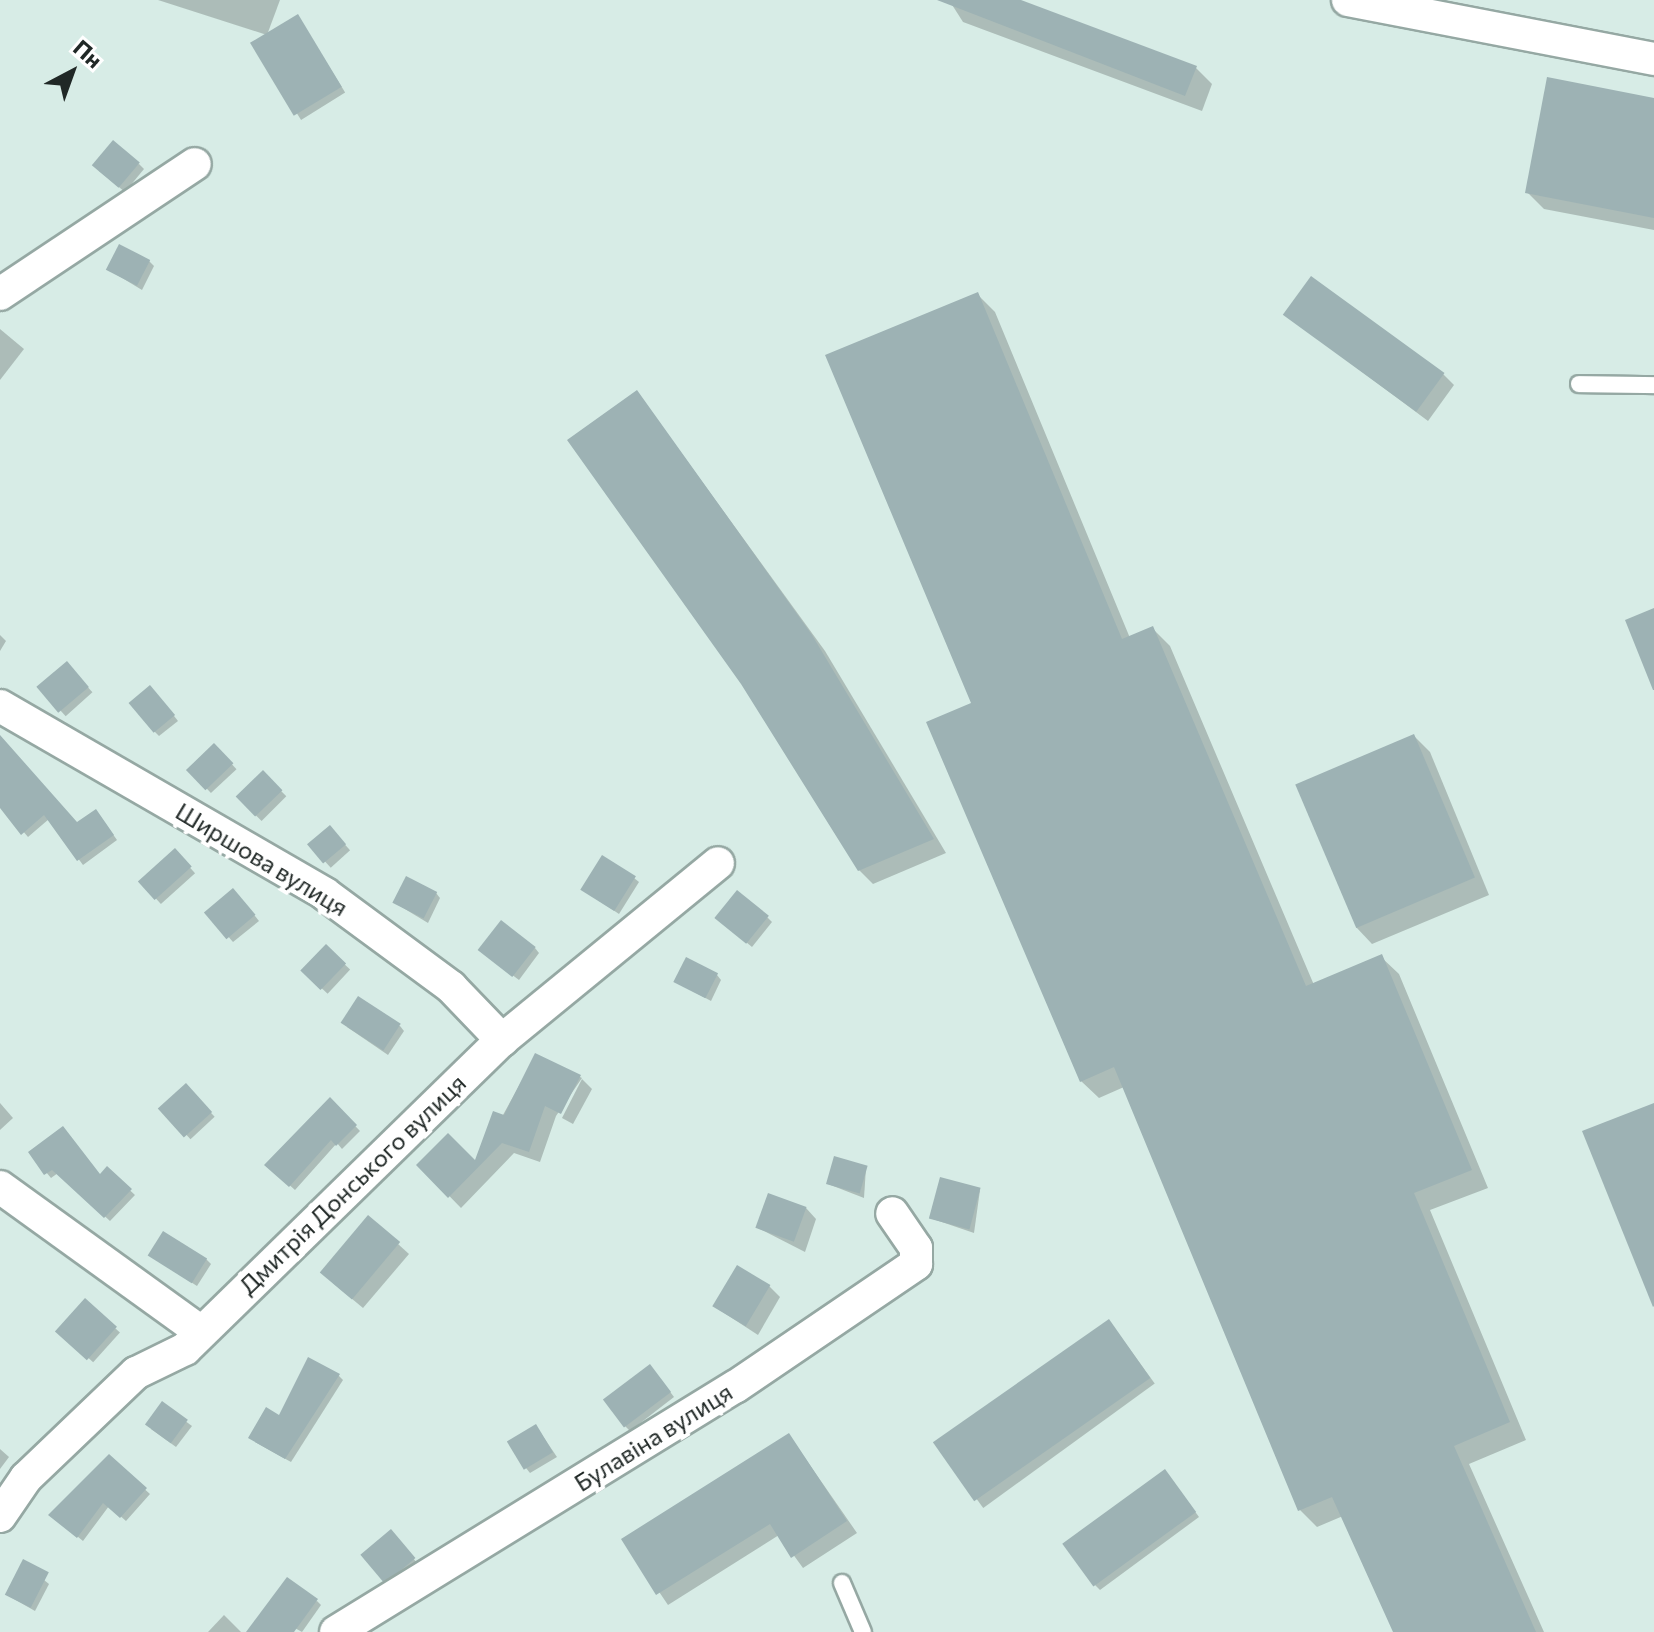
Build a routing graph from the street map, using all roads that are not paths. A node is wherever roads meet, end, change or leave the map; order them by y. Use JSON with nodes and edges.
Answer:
{"nodes":[{"id":1,"x":1348,"y":0,"type":"edge"},
{"id":2,"x":1654,"y":59,"type":"edge"},
{"id":3,"x":195,"y":164,"type":"dead end"},
{"id":4,"x":0,"y":294,"type":"edge"},
{"id":5,"x":1579,"y":384,"type":"dead end"},
{"id":6,"x":1654,"y":385,"type":"edge"},
{"id":7,"x":0,"y":706,"type":"edge"},
{"id":8,"x":718,"y":863,"type":"dead end"},
{"id":9,"x":502,"y":1040,"type":"junction"},
{"id":10,"x":0,"y":1187,"type":"edge"},
{"id":11,"x":892,"y":1213,"type":"dead end"},
{"id":12,"x":200,"y":1331,"type":"junction"},
{"id":13,"x":0,"y":1516,"type":"edge"},
{"id":14,"x":842,"y":1583,"type":"dead end"},
{"id":15,"x":336,"y":1632,"type":"edge"},
{"id":16,"x":863,"y":1632,"type":"edge"}],
"edges":[{"from":1,"to":2,"type":"street"},
{"from":3,"to":4,"type":"street"},
{"from":5,"to":6,"type":"lane"},
{"from":7,"to":9,"type":"street","name":"Ширшова вулиця"},
{"from":8,"to":9,"type":"street","name":"Дмитрія Донського вулиця"},
{"from":9,"to":12,"type":"street","name":"Дмитрія Донського вулиця"},
{"from":10,"to":12,"type":"street"},
{"from":11,"to":15,"type":"street","name":"Булавіна вулиця"},
{"from":12,"to":13,"type":"street","name":"Дмитрія Донського вулиця"},
{"from":14,"to":16,"type":"lane"}]}
